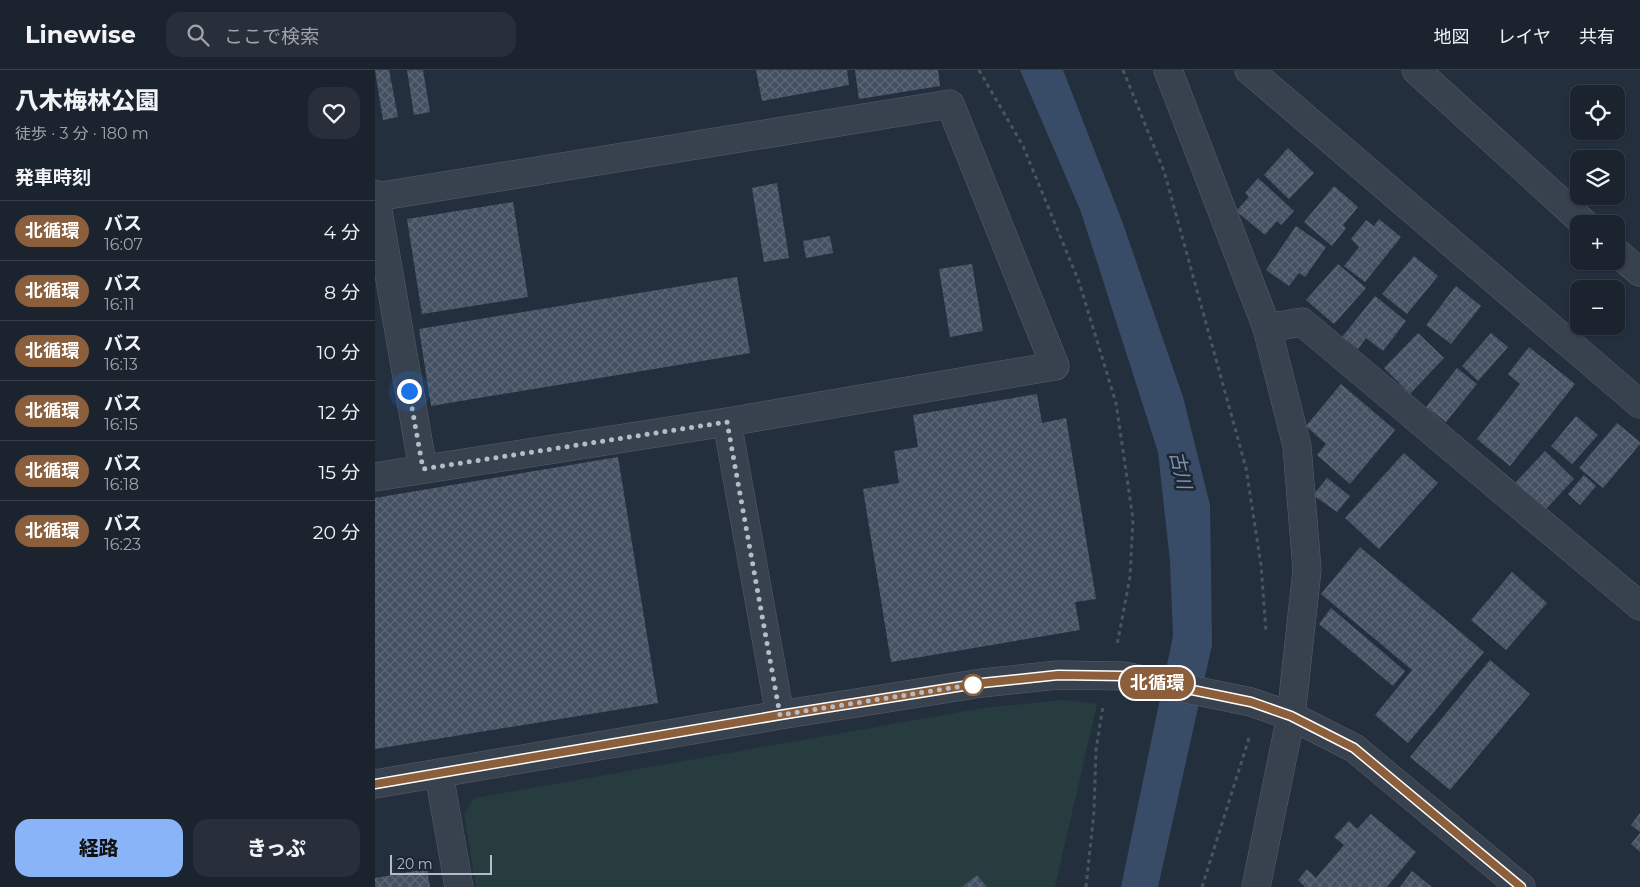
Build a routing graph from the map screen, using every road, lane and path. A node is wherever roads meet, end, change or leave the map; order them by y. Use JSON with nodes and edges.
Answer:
{"nodes":[{"id":1,"x":1123,"y":70,"type":"edge"},
{"id":2,"x":1168,"y":70,"type":"edge"},
{"id":3,"x":1249,"y":70,"type":"edge"},
{"id":4,"x":1416,"y":70,"type":"edge"},
{"id":5,"x":375,"y":195,"type":"edge"},
{"id":6,"x":1575,"y":215,"type":"edge"},
{"id":7,"x":1625,"y":260,"type":"edge"},
{"id":8,"x":1640,"y":272,"type":"edge"},
{"id":9,"x":1267,"y":328,"type":"junction"},
{"id":10,"x":1640,"y":404,"type":"edge"},
{"id":11,"x":727,"y":422,"type":"junction"},
{"id":12,"x":423,"y":469,"type":"junction"},
{"id":13,"x":375,"y":477,"type":"edge"},
{"id":14,"x":1640,"y":606,"type":"edge"},
{"id":15,"x":1267,"y":637,"type":"dead end"},
{"id":16,"x":1104,"y":698,"type":"dead end"},
{"id":17,"x":780,"y":715,"type":"junction"},
{"id":18,"x":1252,"y":715,"type":"junction"},
{"id":19,"x":1291,"y":716,"type":"junction"},
{"id":20,"x":439,"y":774,"type":"junction"},
{"id":21,"x":375,"y":784,"type":"edge"},
{"id":22,"x":459,"y":887,"type":"edge"},
{"id":23,"x":1086,"y":887,"type":"edge"},
{"id":24,"x":1203,"y":887,"type":"edge"},
{"id":25,"x":1256,"y":887,"type":"edge"},
{"id":26,"x":1521,"y":887,"type":"edge"}],
"edges":[{"from":1,"to":15,"type":"path"},
{"from":2,"to":9,"type":"street"},
{"from":3,"to":10,"type":"street"},
{"from":4,"to":6,"type":"street"},
{"from":5,"to":11,"type":"street"},
{"from":5,"to":12,"type":"street"},
{"from":7,"to":8,"type":"street"},
{"from":9,"to":14,"type":"street"},
{"from":9,"to":19,"type":"street"},
{"from":11,"to":12,"type":"street"},
{"from":11,"to":17,"type":"street"},
{"from":12,"to":13,"type":"street"},
{"from":16,"to":23,"type":"path"},
{"from":17,"to":18,"type":"street"},
{"from":17,"to":20,"type":"street"},
{"from":18,"to":19,"type":"street"},
{"from":18,"to":24,"type":"path"},
{"from":19,"to":25,"type":"street"},
{"from":19,"to":26,"type":"street"},
{"from":20,"to":21,"type":"street"},
{"from":20,"to":22,"type":"street"}]}
